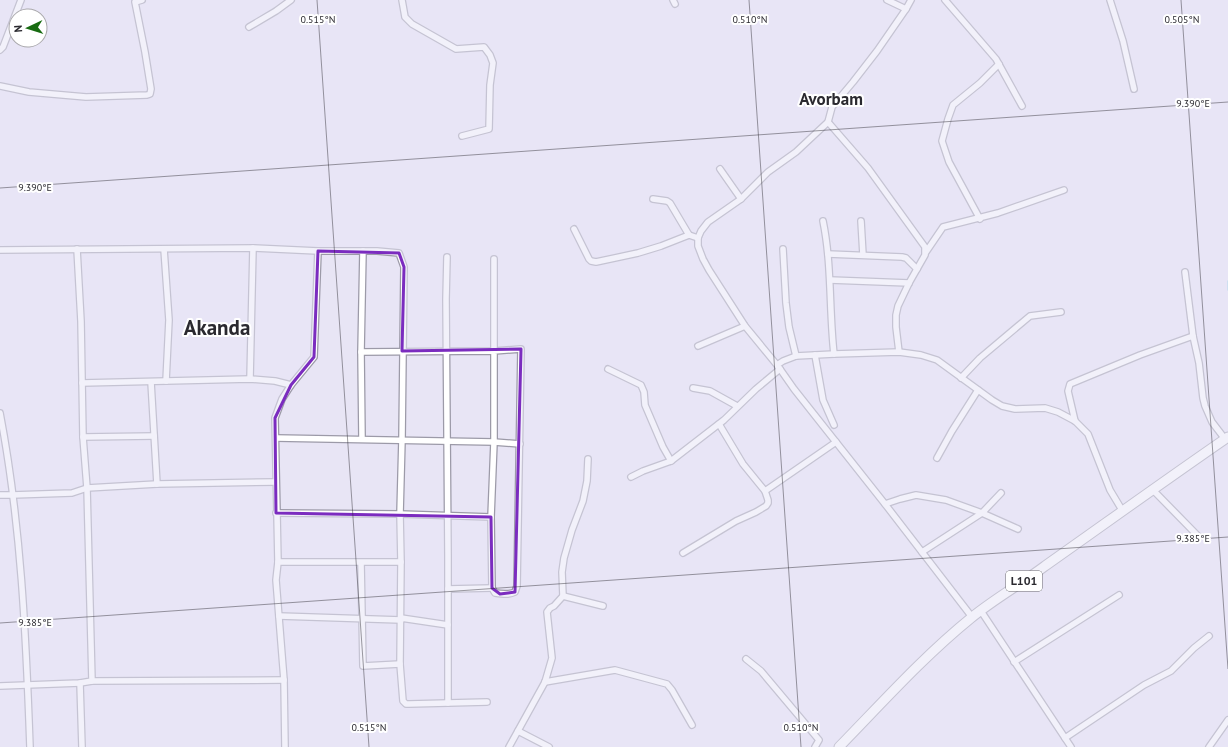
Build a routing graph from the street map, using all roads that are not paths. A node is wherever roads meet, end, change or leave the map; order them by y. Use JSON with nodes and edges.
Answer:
{"nodes":[{"id":1,"x":21,"y":0,"type":"edge"},
{"id":2,"x":142,"y":0,"type":"edge"},
{"id":3,"x":291,"y":0,"type":"edge"},
{"id":4,"x":402,"y":0,"type":"edge"},
{"id":5,"x":887,"y":0,"type":"edge"},
{"id":6,"x":911,"y":0,"type":"edge"},
{"id":7,"x":945,"y":0,"type":"edge"},
{"id":8,"x":1110,"y":0,"type":"edge"},
{"id":9,"x":906,"y":9,"type":"junction"},
{"id":10,"x":249,"y":27,"type":"dead end"},
{"id":11,"x":0,"y":50,"type":"edge"},
{"id":12,"x":999,"y":64,"type":"junction"},
{"id":13,"x":0,"y":86,"type":"edge"},
{"id":14,"x":1134,"y":90,"type":"dead end"},
{"id":15,"x":1022,"y":106,"type":"dead end"},
{"id":16,"x":828,"y":122,"type":"junction"},
{"id":17,"x":462,"y":136,"type":"dead end"},
{"id":18,"x":720,"y":170,"type":"dead end"},
{"id":19,"x":1064,"y":190,"type":"dead end"},
{"id":20,"x":654,"y":199,"type":"dead end"},
{"id":21,"x":741,"y":199,"type":"junction"},
{"id":22,"x":980,"y":218,"type":"junction"},
{"id":23,"x":823,"y":221,"type":"dead end"},
{"id":24,"x":861,"y":221,"type":"dead end"},
{"id":25,"x":574,"y":229,"type":"dead end"},
{"id":26,"x":689,"y":235,"type":"junction"},
{"id":27,"x":698,"y":238,"type":"junction"},
{"id":28,"x":253,"y":248,"type":"junction"},
{"id":29,"x":77,"y":249,"type":"junction"},
{"id":30,"x":164,"y":249,"type":"junction"},
{"id":31,"x":783,"y":249,"type":"dead end"},
{"id":32,"x":0,"y":250,"type":"edge"},
{"id":33,"x":318,"y":251,"type":"junction"},
{"id":34,"x":363,"y":251,"type":"junction"},
{"id":35,"x":926,"y":252,"type":"junction"},
{"id":36,"x":828,"y":254,"type":"junction"},
{"id":37,"x":863,"y":255,"type":"junction"},
{"id":38,"x":447,"y":257,"type":"dead end"},
{"id":39,"x":494,"y":259,"type":"dead end"},
{"id":40,"x":917,"y":269,"type":"junction"},
{"id":41,"x":1185,"y":272,"type":"dead end"},
{"id":42,"x":830,"y":280,"type":"junction"},
{"id":43,"x":909,"y":283,"type":"junction"},
{"id":44,"x":1061,"y":312,"type":"dead end"},
{"id":45,"x":745,"y":326,"type":"junction"},
{"id":46,"x":1193,"y":336,"type":"junction"},
{"id":47,"x":698,"y":346,"type":"dead end"},
{"id":48,"x":402,"y":351,"type":"junction"},
{"id":49,"x":447,"y":351,"type":"junction"},
{"id":50,"x":494,"y":351,"type":"junction"},
{"id":51,"x":361,"y":352,"type":"junction"},
{"id":52,"x":899,"y":352,"type":"junction"},
{"id":53,"x":834,"y":354,"type":"junction"},
{"id":54,"x":815,"y":355,"type":"junction"},
{"id":55,"x":796,"y":356,"type":"junction"},
{"id":56,"x":778,"y":367,"type":"junction"},
{"id":57,"x":608,"y":369,"type":"dead end"},
{"id":58,"x":961,"y":378,"type":"junction"},
{"id":59,"x":250,"y":379,"type":"junction"},
{"id":60,"x":166,"y":381,"type":"junction"},
{"id":61,"x":151,"y":382,"type":"junction"},
{"id":62,"x":82,"y":383,"type":"junction"},
{"id":63,"x":292,"y":384,"type":"junction"},
{"id":64,"x":693,"y":388,"type":"dead end"},
{"id":65,"x":978,"y":390,"type":"junction"},
{"id":66,"x":737,"y":406,"type":"junction"},
{"id":67,"x":0,"y":413,"type":"edge"},
{"id":68,"x":1075,"y":421,"type":"junction"},
{"id":69,"x":1,"y":423,"type":"edge"},
{"id":70,"x":719,"y":424,"type":"junction"},
{"id":71,"x":834,"y":425,"type":"dead end"},
{"id":72,"x":154,"y":436,"type":"junction"},
{"id":73,"x":83,"y":437,"type":"junction"},
{"id":74,"x":276,"y":438,"type":"junction"},
{"id":75,"x":1226,"y":438,"type":"edge"},
{"id":76,"x":362,"y":439,"type":"junction"},
{"id":77,"x":402,"y":439,"type":"junction"},
{"id":78,"x":448,"y":441,"type":"junction"},
{"id":79,"x":494,"y":442,"type":"junction"},
{"id":80,"x":836,"y":442,"type":"junction"},
{"id":81,"x":520,"y":444,"type":"junction"},
{"id":82,"x":937,"y":458,"type":"dead end"},
{"id":83,"x":588,"y":459,"type":"dead end"},
{"id":84,"x":671,"y":461,"type":"junction"},
{"id":85,"x":631,"y":477,"type":"dead end"},
{"id":86,"x":276,"y":482,"type":"junction"},
{"id":87,"x":158,"y":484,"type":"junction"},
{"id":88,"x":87,"y":488,"type":"junction"},
{"id":89,"x":1152,"y":489,"type":"junction"},
{"id":90,"x":765,"y":491,"type":"junction"},
{"id":91,"x":1001,"y":493,"type":"dead end"},
{"id":92,"x":0,"y":494,"type":"edge"},
{"id":93,"x":12,"y":495,"type":"junction"},
{"id":94,"x":885,"y":504,"type":"junction"},
{"id":95,"x":1122,"y":510,"type":"junction"},
{"id":96,"x":276,"y":513,"type":"junction"},
{"id":97,"x":982,"y":513,"type":"junction"},
{"id":98,"x":400,"y":514,"type":"junction"},
{"id":99,"x":448,"y":516,"type":"junction"},
{"id":100,"x":491,"y":517,"type":"junction"},
{"id":101,"x":1018,"y":530,"type":"dead end"},
{"id":102,"x":1198,"y":536,"type":"dead end"},
{"id":103,"x":922,"y":552,"type":"junction"},
{"id":104,"x":682,"y":553,"type":"dead end"},
{"id":105,"x":278,"y":562,"type":"junction"},
{"id":106,"x":401,"y":562,"type":"junction"},
{"id":107,"x":361,"y":563,"type":"junction"},
{"id":108,"x":492,"y":588,"type":"junction"},
{"id":109,"x":448,"y":589,"type":"junction"},
{"id":110,"x":1119,"y":595,"type":"dead end"},
{"id":111,"x":563,"y":596,"type":"junction"},
{"id":112,"x":603,"y":606,"type":"dead end"},
{"id":113,"x":981,"y":611,"type":"junction"},
{"id":114,"x":279,"y":616,"type":"junction"},
{"id":115,"x":972,"y":617,"type":"junction"},
{"id":116,"x":362,"y":619,"type":"junction"},
{"id":117,"x":401,"y":619,"type":"junction"},
{"id":118,"x":448,"y":625,"type":"junction"},
{"id":119,"x":1209,"y":636,"type":"dead end"},
{"id":120,"x":746,"y":659,"type":"dead end"},
{"id":121,"x":1014,"y":662,"type":"junction"},
{"id":122,"x":400,"y":664,"type":"junction"},
{"id":123,"x":284,"y":680,"type":"junction"},
{"id":124,"x":92,"y":681,"type":"junction"},
{"id":125,"x":545,"y":682,"type":"junction"},
{"id":126,"x":80,"y":683,"type":"junction"},
{"id":127,"x":27,"y":685,"type":"junction"},
{"id":128,"x":0,"y":686,"type":"edge"},
{"id":129,"x":487,"y":702,"type":"dead end"},
{"id":130,"x":448,"y":703,"type":"junction"},
{"id":131,"x":1228,"y":720,"type":"edge"},
{"id":132,"x":692,"y":725,"type":"dead end"},
{"id":133,"x":518,"y":731,"type":"junction"},
{"id":134,"x":1065,"y":738,"type":"junction"},
{"id":135,"x":30,"y":747,"type":"edge"},
{"id":136,"x":82,"y":747,"type":"edge"},
{"id":137,"x":285,"y":747,"type":"edge"},
{"id":138,"x":509,"y":747,"type":"edge"},
{"id":139,"x":549,"y":747,"type":"edge"},
{"id":140,"x":815,"y":747,"type":"edge"},
{"id":141,"x":839,"y":747,"type":"edge"},
{"id":142,"x":1071,"y":747,"type":"edge"},
{"id":143,"x":1209,"y":747,"type":"edge"}],
"edges":[{"from":1,"to":11,"type":"street"},
{"from":2,"to":13,"type":"street"},
{"from":3,"to":10,"type":"street"},
{"from":4,"to":17,"type":"street"},
{"from":5,"to":9,"type":"street"},
{"from":6,"to":9,"type":"street"},
{"from":7,"to":12,"type":"street"},
{"from":8,"to":14,"type":"street"},
{"from":9,"to":16,"type":"street"},
{"from":12,"to":15,"type":"street"},
{"from":12,"to":22,"type":"street"},
{"from":16,"to":21,"type":"street"},
{"from":16,"to":35,"type":"street"},
{"from":18,"to":21,"type":"street"},
{"from":19,"to":22,"type":"street"},
{"from":20,"to":26,"type":"street"},
{"from":21,"to":27,"type":"street"},
{"from":22,"to":35,"type":"street"},
{"from":23,"to":36,"type":"street"},
{"from":24,"to":37,"type":"street"},
{"from":25,"to":26,"type":"street"},
{"from":26,"to":27,"type":"street"},
{"from":27,"to":45,"type":"street"},
{"from":28,"to":30,"type":"street"},
{"from":28,"to":33,"type":"street"},
{"from":28,"to":59,"type":"street"},
{"from":29,"to":30,"type":"street"},
{"from":29,"to":32,"type":"street"},
{"from":29,"to":62,"type":"street"},
{"from":30,"to":60,"type":"street"},
{"from":31,"to":55,"type":"street"},
{"from":33,"to":34,"type":"street"},
{"from":33,"to":63,"type":"street"},
{"from":34,"to":48,"type":"street"},
{"from":34,"to":51,"type":"street"},
{"from":35,"to":40,"type":"street"},
{"from":36,"to":37,"type":"street"},
{"from":36,"to":42,"type":"street"},
{"from":37,"to":40,"type":"street"},
{"from":38,"to":49,"type":"street"},
{"from":39,"to":50,"type":"street"},
{"from":40,"to":43,"type":"street"},
{"from":41,"to":46,"type":"street"},
{"from":42,"to":43,"type":"street"},
{"from":42,"to":53,"type":"street"},
{"from":43,"to":52,"type":"street"},
{"from":44,"to":58,"type":"street"},
{"from":45,"to":47,"type":"street"},
{"from":45,"to":56,"type":"street"},
{"from":46,"to":68,"type":"street"},
{"from":46,"to":75,"type":"street"},
{"from":48,"to":49,"type":"street"},
{"from":48,"to":51,"type":"street"},
{"from":48,"to":77,"type":"street"},
{"from":49,"to":50,"type":"street"},
{"from":49,"to":78,"type":"street"},
{"from":50,"to":79,"type":"street"},
{"from":50,"to":81,"type":"street"},
{"from":51,"to":76,"type":"street"},
{"from":52,"to":53,"type":"street"},
{"from":52,"to":58,"type":"street"},
{"from":53,"to":54,"type":"street"},
{"from":54,"to":55,"type":"street"},
{"from":54,"to":71,"type":"street"},
{"from":55,"to":56,"type":"street"},
{"from":56,"to":66,"type":"street"},
{"from":56,"to":80,"type":"street"},
{"from":57,"to":84,"type":"street"},
{"from":58,"to":65,"type":"street"},
{"from":59,"to":60,"type":"street"},
{"from":59,"to":63,"type":"street"},
{"from":60,"to":61,"type":"street"},
{"from":61,"to":62,"type":"street"},
{"from":61,"to":72,"type":"street"},
{"from":62,"to":73,"type":"street"},
{"from":63,"to":74,"type":"street"},
{"from":64,"to":66,"type":"street"},
{"from":65,"to":68,"type":"street"},
{"from":65,"to":82,"type":"street"},
{"from":66,"to":70,"type":"street"},
{"from":67,"to":69,"type":"street"},
{"from":68,"to":95,"type":"street"},
{"from":69,"to":93,"type":"street"},
{"from":70,"to":84,"type":"street"},
{"from":70,"to":90,"type":"street"},
{"from":72,"to":73,"type":"street"},
{"from":72,"to":87,"type":"street"},
{"from":73,"to":88,"type":"street"},
{"from":74,"to":76,"type":"street"},
{"from":74,"to":86,"type":"street"},
{"from":75,"to":89,"type":"main road","number":"L101"},
{"from":76,"to":77,"type":"street"},
{"from":77,"to":78,"type":"street"},
{"from":77,"to":98,"type":"street"},
{"from":78,"to":79,"type":"street"},
{"from":78,"to":99,"type":"street"},
{"from":79,"to":81,"type":"street"},
{"from":79,"to":100,"type":"street"},
{"from":80,"to":90,"type":"street"},
{"from":80,"to":94,"type":"street"},
{"from":81,"to":108,"type":"street"},
{"from":83,"to":111,"type":"street"},
{"from":84,"to":85,"type":"street"},
{"from":86,"to":87,"type":"street"},
{"from":86,"to":96,"type":"street"},
{"from":87,"to":88,"type":"street"},
{"from":88,"to":93,"type":"street"},
{"from":88,"to":124,"type":"street"},
{"from":89,"to":95,"type":"main road","number":"L101"},
{"from":89,"to":102,"type":"street"},
{"from":90,"to":104,"type":"street"},
{"from":91,"to":97,"type":"street"},
{"from":92,"to":93,"type":"street"},
{"from":93,"to":127,"type":"street"},
{"from":94,"to":97,"type":"street"},
{"from":94,"to":103,"type":"street"},
{"from":95,"to":113,"type":"main road","number":"L101"},
{"from":96,"to":98,"type":"street"},
{"from":96,"to":105,"type":"street"},
{"from":97,"to":101,"type":"street"},
{"from":97,"to":103,"type":"street"},
{"from":98,"to":99,"type":"street"},
{"from":98,"to":106,"type":"street"},
{"from":99,"to":100,"type":"street"},
{"from":99,"to":109,"type":"street"},
{"from":100,"to":108,"type":"street"},
{"from":103,"to":115,"type":"street"},
{"from":105,"to":107,"type":"street"},
{"from":105,"to":114,"type":"street"},
{"from":106,"to":107,"type":"street"},
{"from":106,"to":117,"type":"street"},
{"from":107,"to":116,"type":"street"},
{"from":108,"to":109,"type":"street"},
{"from":109,"to":118,"type":"street"},
{"from":110,"to":121,"type":"street"},
{"from":111,"to":112,"type":"street"},
{"from":111,"to":125,"type":"street"},
{"from":113,"to":115,"type":"main road","number":"L101"},
{"from":113,"to":121,"type":"street"},
{"from":114,"to":116,"type":"street"},
{"from":114,"to":123,"type":"street"},
{"from":115,"to":141,"type":"main road","number":"L101"},
{"from":116,"to":117,"type":"street"},
{"from":116,"to":122,"type":"street"},
{"from":117,"to":118,"type":"street"},
{"from":117,"to":122,"type":"street"},
{"from":118,"to":130,"type":"street"},
{"from":119,"to":134,"type":"street"},
{"from":120,"to":140,"type":"street"},
{"from":121,"to":134,"type":"street"},
{"from":122,"to":130,"type":"street"},
{"from":123,"to":124,"type":"street"},
{"from":123,"to":137,"type":"street"},
{"from":124,"to":126,"type":"street"},
{"from":125,"to":132,"type":"street"},
{"from":125,"to":133,"type":"street"},
{"from":126,"to":127,"type":"street"},
{"from":126,"to":136,"type":"street"},
{"from":127,"to":128,"type":"street"},
{"from":127,"to":135,"type":"street"},
{"from":129,"to":130,"type":"street"},
{"from":131,"to":143,"type":"street"},
{"from":133,"to":138,"type":"street"},
{"from":133,"to":139,"type":"street"},
{"from":134,"to":142,"type":"street"}]}
